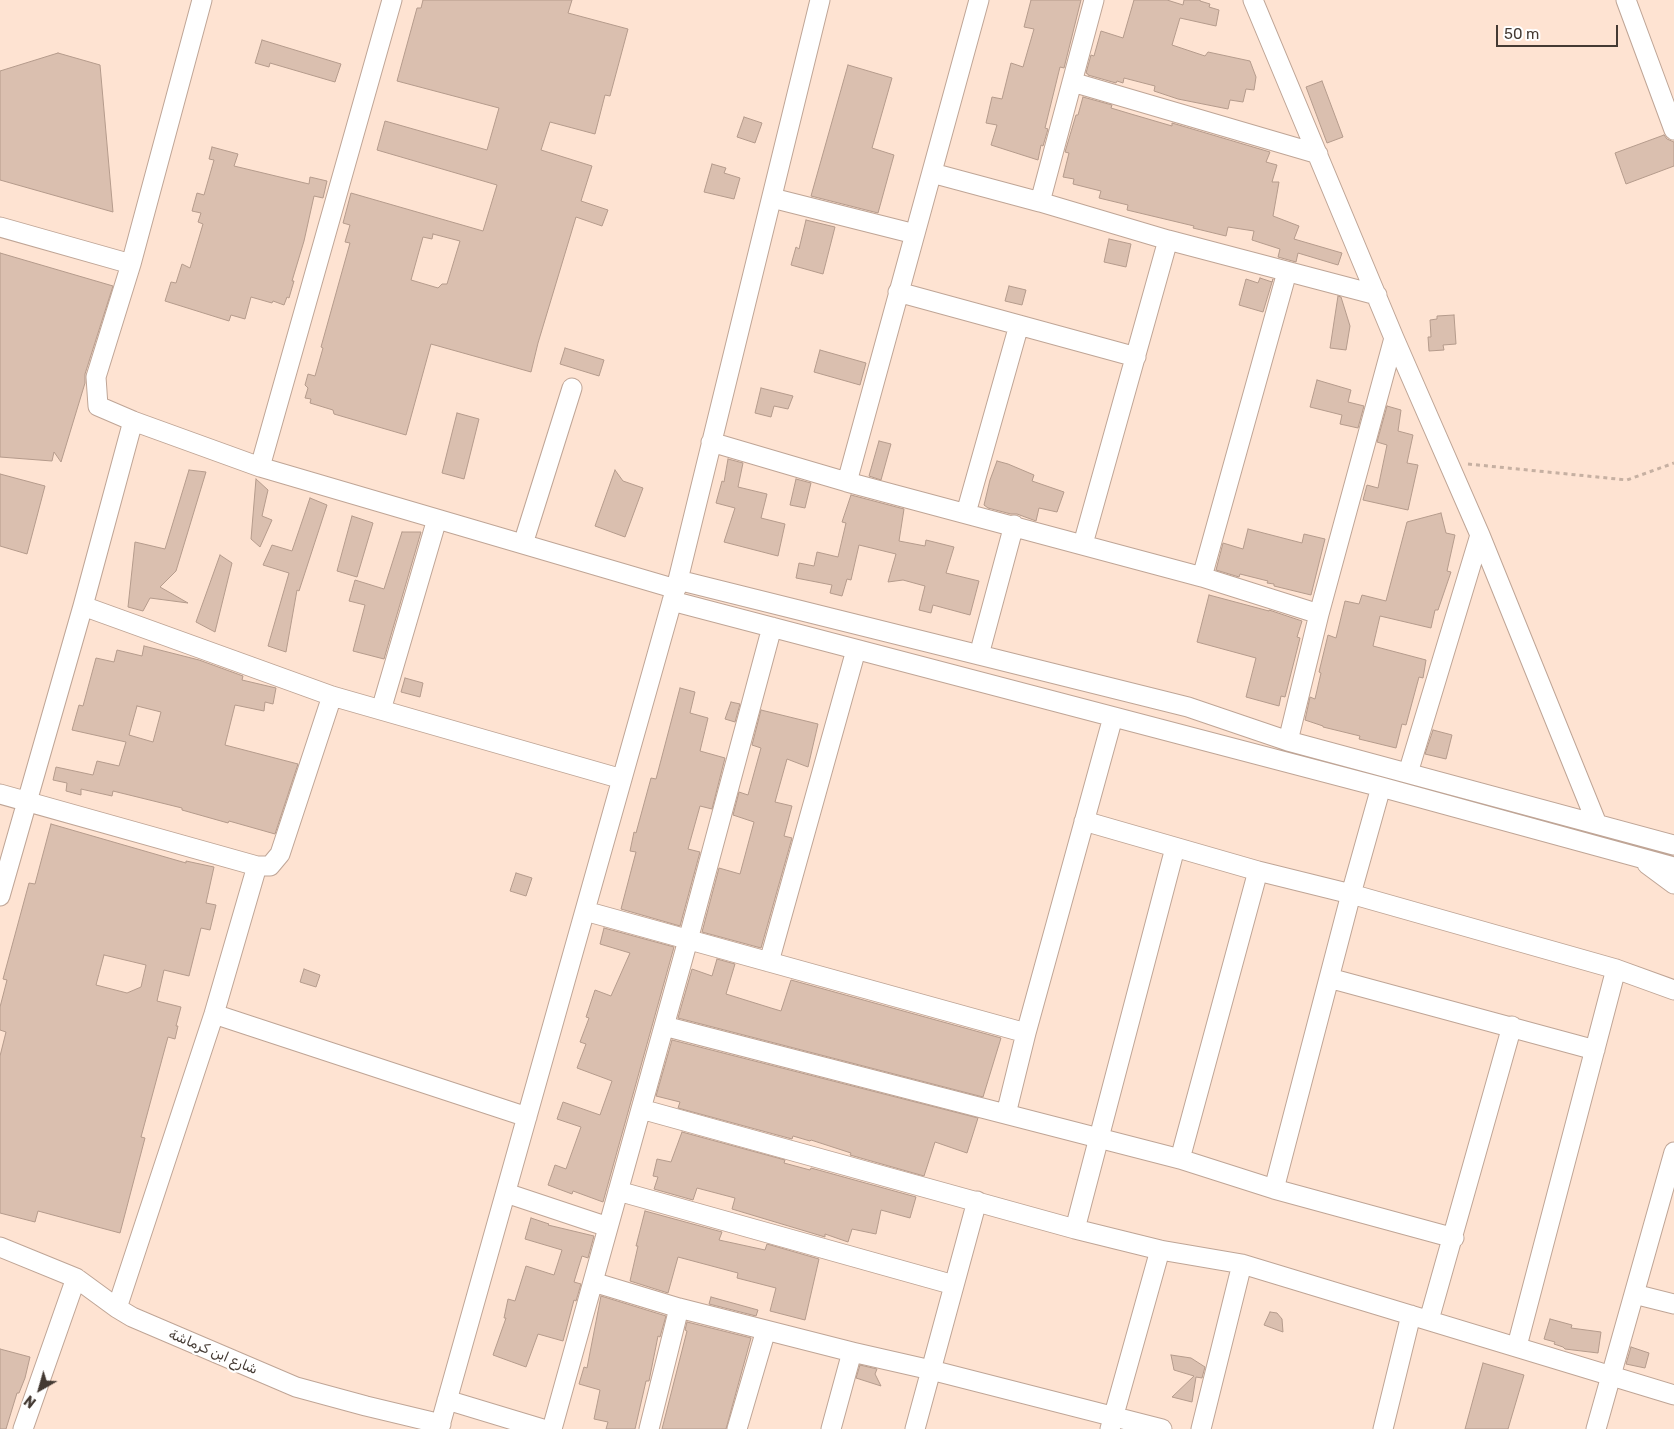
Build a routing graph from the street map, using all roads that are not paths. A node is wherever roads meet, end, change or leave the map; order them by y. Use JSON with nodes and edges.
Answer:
{"nodes":[{"id":1,"x":202,"y":0,"type":"edge"},
{"id":2,"x":392,"y":0,"type":"edge"},
{"id":3,"x":820,"y":0,"type":"edge"},
{"id":4,"x":979,"y":0,"type":"edge"},
{"id":5,"x":1094,"y":0,"type":"edge"},
{"id":6,"x":1626,"y":0,"type":"edge"},
{"id":7,"x":1250,"y":1,"type":"edge"},
{"id":8,"x":1072,"y":82,"type":"junction"},
{"id":9,"x":1674,"y":130,"type":"edge"},
{"id":10,"x":1318,"y":154,"type":"junction"},
{"id":11,"x":932,"y":173,"type":"junction"},
{"id":12,"x":772,"y":198,"type":"junction"},
{"id":13,"x":1040,"y":202,"type":"junction"},
{"id":14,"x":0,"y":227,"type":"edge"},
{"id":15,"x":915,"y":234,"type":"junction"},
{"id":16,"x":1168,"y":240,"type":"junction"},
{"id":17,"x":131,"y":264,"type":"junction"},
{"id":18,"x":1287,"y":272,"type":"junction"},
{"id":19,"x":898,"y":292,"type":"junction"},
{"id":20,"x":1377,"y":295,"type":"junction"},
{"id":21,"x":1019,"y":325,"type":"junction"},
{"id":22,"x":1394,"y":338,"type":"junction"},
{"id":23,"x":1136,"y":357,"type":"junction"},
{"id":24,"x":572,"y":388,"type":"dead end"},
{"id":25,"x":133,"y":421,"type":"junction"},
{"id":26,"x":711,"y":442,"type":"junction"},
{"id":27,"x":260,"y":468,"type":"junction"},
{"id":28,"x":847,"y":482,"type":"junction"},
{"id":29,"x":966,"y":513,"type":"junction"},
{"id":30,"x":437,"y":519,"type":"junction"},
{"id":31,"x":1014,"y":525,"type":"junction"},
{"id":32,"x":1480,"y":535,"type":"junction"},
{"id":33,"x":523,"y":544,"type":"junction"},
{"id":34,"x":1083,"y":544,"type":"junction"},
{"id":35,"x":1202,"y":577,"type":"junction"},
{"id":36,"x":676,"y":590,"type":"junction"},
{"id":37,"x":84,"y":606,"type":"junction"},
{"id":38,"x":1319,"y":614,"type":"junction"},
{"id":39,"x":772,"y":627,"type":"junction"},
{"id":40,"x":856,"y":650,"type":"junction"},
{"id":41,"x":979,"y":655,"type":"junction"},
{"id":42,"x":332,"y":696,"type":"junction"},
{"id":43,"x":1188,"y":707,"type":"junction"},
{"id":44,"x":381,"y":710,"type":"junction"},
{"id":45,"x":1113,"y":717,"type":"junction"},
{"id":46,"x":1182,"y":735,"type":"junction"},
{"id":47,"x":1288,"y":741,"type":"junction"},
{"id":48,"x":1408,"y":773,"type":"junction"},
{"id":49,"x":622,"y":780,"type":"junction"},
{"id":50,"x":1381,"y":787,"type":"junction"},
{"id":51,"x":0,"y":794,"type":"edge"},
{"id":52,"x":27,"y":801,"type":"junction"},
{"id":53,"x":1084,"y":821,"type":"junction"},
{"id":54,"x":1597,"y":824,"type":"junction"},
{"id":55,"x":1674,"y":845,"type":"edge"},
{"id":56,"x":1175,"y":848,"type":"junction"},
{"id":57,"x":1633,"y":855,"type":"junction"},
{"id":58,"x":257,"y":866,"type":"junction"},
{"id":59,"x":1674,"y":867,"type":"edge"},
{"id":60,"x":1258,"y":871,"type":"junction"},
{"id":61,"x":1674,"y":884,"type":"edge"},
{"id":62,"x":1351,"y":894,"type":"junction"},
{"id":63,"x":0,"y":896,"type":"edge"},
{"id":64,"x":585,"y":911,"type":"junction"},
{"id":65,"x":688,"y":940,"type":"junction"},
{"id":66,"x":769,"y":962,"type":"junction"},
{"id":67,"x":1616,"y":969,"type":"junction"},
{"id":68,"x":1329,"y":978,"type":"junction"},
{"id":69,"x":1674,"y":990,"type":"edge"},
{"id":70,"x":214,"y":1014,"type":"junction"},
{"id":71,"x":664,"y":1026,"type":"junction"},
{"id":72,"x":1512,"y":1026,"type":"junction"},
{"id":73,"x":1026,"y":1033,"type":"junction"},
{"id":74,"x":1595,"y":1050,"type":"junction"},
{"id":75,"x":641,"y":1109,"type":"junction"},
{"id":76,"x":1006,"y":1114,"type":"junction"},
{"id":77,"x":527,"y":1117,"type":"junction"},
{"id":78,"x":1099,"y":1138,"type":"junction"},
{"id":79,"x":1674,"y":1152,"type":"edge"},
{"id":80,"x":1180,"y":1159,"type":"junction"},
{"id":81,"x":1274,"y":1189,"type":"junction"},
{"id":82,"x":618,"y":1191,"type":"junction"},
{"id":83,"x":506,"y":1193,"type":"junction"},
{"id":84,"x":977,"y":1201,"type":"junction"},
{"id":85,"x":608,"y":1227,"type":"junction"},
{"id":86,"x":1075,"y":1229,"type":"junction"},
{"id":87,"x":1454,"y":1238,"type":"junction"},
{"id":88,"x":0,"y":1247,"type":"edge"},
{"id":89,"x":1160,"y":1250,"type":"junction"},
{"id":90,"x":1242,"y":1264,"type":"junction"},
{"id":91,"x":76,"y":1278,"type":"junction"},
{"id":92,"x":593,"y":1282,"type":"junction"},
{"id":93,"x":954,"y":1284,"type":"junction"},
{"id":94,"x":1634,"y":1294,"type":"junction"},
{"id":95,"x":1674,"y":1304,"type":"edge"},
{"id":96,"x":117,"y":1308,"type":"junction"},
{"id":97,"x":679,"y":1308,"type":"junction"},
{"id":98,"x":1411,"y":1315,"type":"junction"},
{"id":99,"x":1429,"y":1320,"type":"junction"},
{"id":100,"x":766,"y":1330,"type":"junction"},
{"id":101,"x":1516,"y":1346,"type":"junction"},
{"id":102,"x":852,"y":1352,"type":"junction"},
{"id":103,"x":931,"y":1370,"type":"junction"},
{"id":104,"x":1611,"y":1375,"type":"junction"},
{"id":105,"x":1674,"y":1395,"type":"edge"},
{"id":106,"x":447,"y":1400,"type":"junction"},
{"id":107,"x":1112,"y":1423,"type":"edge"},
{"id":108,"x":440,"y":1426,"type":"edge"},
{"id":109,"x":23,"y":1429,"type":"edge"},
{"id":110,"x":543,"y":1429,"type":"edge"},
{"id":111,"x":552,"y":1429,"type":"edge"},
{"id":112,"x":649,"y":1429,"type":"edge"},
{"id":113,"x":737,"y":1429,"type":"edge"},
{"id":114,"x":831,"y":1429,"type":"edge"},
{"id":115,"x":915,"y":1429,"type":"edge"},
{"id":116,"x":1162,"y":1429,"type":"edge"},
{"id":117,"x":1201,"y":1429,"type":"edge"},
{"id":118,"x":1382,"y":1429,"type":"edge"},
{"id":119,"x":1596,"y":1429,"type":"edge"}],
"edges":[{"from":1,"to":17,"type":"street"},
{"from":2,"to":27,"type":"street"},
{"from":3,"to":12,"type":"street"},
{"from":4,"to":11,"type":"street"},
{"from":5,"to":8,"type":"street"},
{"from":6,"to":9,"type":"street"},
{"from":7,"to":10,"type":"street"},
{"from":8,"to":10,"type":"street"},
{"from":8,"to":13,"type":"street"},
{"from":10,"to":20,"type":"street"},
{"from":11,"to":13,"type":"street"},
{"from":11,"to":15,"type":"street"},
{"from":12,"to":15,"type":"street"},
{"from":12,"to":26,"type":"street"},
{"from":13,"to":16,"type":"street"},
{"from":14,"to":17,"type":"street"},
{"from":15,"to":19,"type":"street"},
{"from":16,"to":18,"type":"street"},
{"from":16,"to":23,"type":"street"},
{"from":17,"to":25,"type":"street"},
{"from":18,"to":20,"type":"street"},
{"from":18,"to":35,"type":"street"},
{"from":19,"to":21,"type":"street"},
{"from":19,"to":28,"type":"street"},
{"from":20,"to":22,"type":"street"},
{"from":21,"to":23,"type":"street"},
{"from":21,"to":29,"type":"street"},
{"from":22,"to":32,"type":"street"},
{"from":22,"to":38,"type":"street"},
{"from":23,"to":34,"type":"street"},
{"from":24,"to":33,"type":"street"},
{"from":25,"to":27,"type":"street"},
{"from":25,"to":37,"type":"street"},
{"from":26,"to":28,"type":"street"},
{"from":26,"to":36,"type":"street"},
{"from":27,"to":30,"type":"street"},
{"from":28,"to":29,"type":"street"},
{"from":29,"to":31,"type":"street"},
{"from":30,"to":33,"type":"street"},
{"from":30,"to":44,"type":"street"},
{"from":31,"to":34,"type":"street"},
{"from":31,"to":41,"type":"street"},
{"from":32,"to":48,"type":"street"},
{"from":32,"to":54,"type":"street"},
{"from":33,"to":36,"type":"street"},
{"from":34,"to":35,"type":"street"},
{"from":35,"to":38,"type":"street"},
{"from":36,"to":39,"type":"street"},
{"from":36,"to":41,"type":"street"},
{"from":36,"to":49,"type":"street"},
{"from":37,"to":42,"type":"street"},
{"from":37,"to":52,"type":"street"},
{"from":38,"to":47,"type":"street"},
{"from":39,"to":40,"type":"street"},
{"from":39,"to":65,"type":"street"},
{"from":40,"to":45,"type":"street"},
{"from":40,"to":66,"type":"street"},
{"from":41,"to":43,"type":"street"},
{"from":42,"to":44,"type":"street"},
{"from":42,"to":58,"type":"street"},
{"from":43,"to":46,"type":"street"},
{"from":43,"to":47,"type":"street"},
{"from":44,"to":49,"type":"street"},
{"from":45,"to":46,"type":"street"},
{"from":45,"to":53,"type":"street"},
{"from":46,"to":50,"type":"street"},
{"from":47,"to":48,"type":"street"},
{"from":48,"to":54,"type":"street"},
{"from":49,"to":64,"type":"street"},
{"from":50,"to":57,"type":"street"},
{"from":50,"to":62,"type":"street"},
{"from":51,"to":52,"type":"street"},
{"from":52,"to":58,"type":"street"},
{"from":52,"to":63,"type":"street"},
{"from":53,"to":56,"type":"street"},
{"from":53,"to":73,"type":"street"},
{"from":54,"to":55,"type":"street"},
{"from":56,"to":60,"type":"street"},
{"from":56,"to":78,"type":"street"},
{"from":57,"to":59,"type":"street"},
{"from":57,"to":61,"type":"street"},
{"from":58,"to":70,"type":"street"},
{"from":60,"to":62,"type":"street"},
{"from":60,"to":80,"type":"street"},
{"from":62,"to":67,"type":"street"},
{"from":62,"to":68,"type":"street"},
{"from":64,"to":65,"type":"street"},
{"from":64,"to":77,"type":"street"},
{"from":65,"to":66,"type":"street"},
{"from":65,"to":71,"type":"street"},
{"from":66,"to":73,"type":"street"},
{"from":67,"to":69,"type":"street"},
{"from":67,"to":74,"type":"street"},
{"from":68,"to":72,"type":"street"},
{"from":68,"to":81,"type":"street"},
{"from":70,"to":77,"type":"street"},
{"from":70,"to":96,"type":"street"},
{"from":71,"to":75,"type":"street"},
{"from":71,"to":76,"type":"street"},
{"from":72,"to":74,"type":"street"},
{"from":72,"to":87,"type":"street"},
{"from":73,"to":76,"type":"street"},
{"from":74,"to":101,"type":"street"},
{"from":75,"to":82,"type":"street"},
{"from":75,"to":84,"type":"street"},
{"from":76,"to":78,"type":"street"},
{"from":77,"to":83,"type":"street"},
{"from":78,"to":80,"type":"street"},
{"from":78,"to":86,"type":"street"},
{"from":79,"to":94,"type":"street"},
{"from":80,"to":81,"type":"street"},
{"from":81,"to":87,"type":"street"},
{"from":82,"to":85,"type":"street"},
{"from":82,"to":93,"type":"street"},
{"from":83,"to":85,"type":"street"},
{"from":83,"to":106,"type":"street"},
{"from":84,"to":86,"type":"street"},
{"from":84,"to":93,"type":"street"},
{"from":85,"to":92,"type":"street"},
{"from":86,"to":89,"type":"street"},
{"from":87,"to":99,"type":"street"},
{"from":88,"to":91,"type":"street","name":"شارع ابن كرماشة"},
{"from":89,"to":90,"type":"street"},
{"from":89,"to":107,"type":"street"},
{"from":90,"to":98,"type":"street"},
{"from":90,"to":117,"type":"street"},
{"from":91,"to":96,"type":"street","name":"شارع ابن كرماشة"},
{"from":91,"to":109,"type":"street"},
{"from":92,"to":97,"type":"street"},
{"from":92,"to":111,"type":"street"},
{"from":93,"to":103,"type":"street"},
{"from":94,"to":95,"type":"street"},
{"from":94,"to":104,"type":"street"},
{"from":96,"to":108,"type":"street","name":"شارع ابن كرماشة"},
{"from":97,"to":100,"type":"street"},
{"from":97,"to":112,"type":"street"},
{"from":98,"to":99,"type":"street"},
{"from":98,"to":118,"type":"street"},
{"from":99,"to":101,"type":"street"},
{"from":100,"to":102,"type":"street"},
{"from":100,"to":113,"type":"street"},
{"from":101,"to":104,"type":"street"},
{"from":102,"to":103,"type":"street"},
{"from":102,"to":114,"type":"street"},
{"from":103,"to":107,"type":"street"},
{"from":103,"to":115,"type":"street"},
{"from":104,"to":105,"type":"street"},
{"from":104,"to":119,"type":"street"},
{"from":106,"to":108,"type":"street"},
{"from":106,"to":110,"type":"street"},
{"from":107,"to":116,"type":"street"}]}
